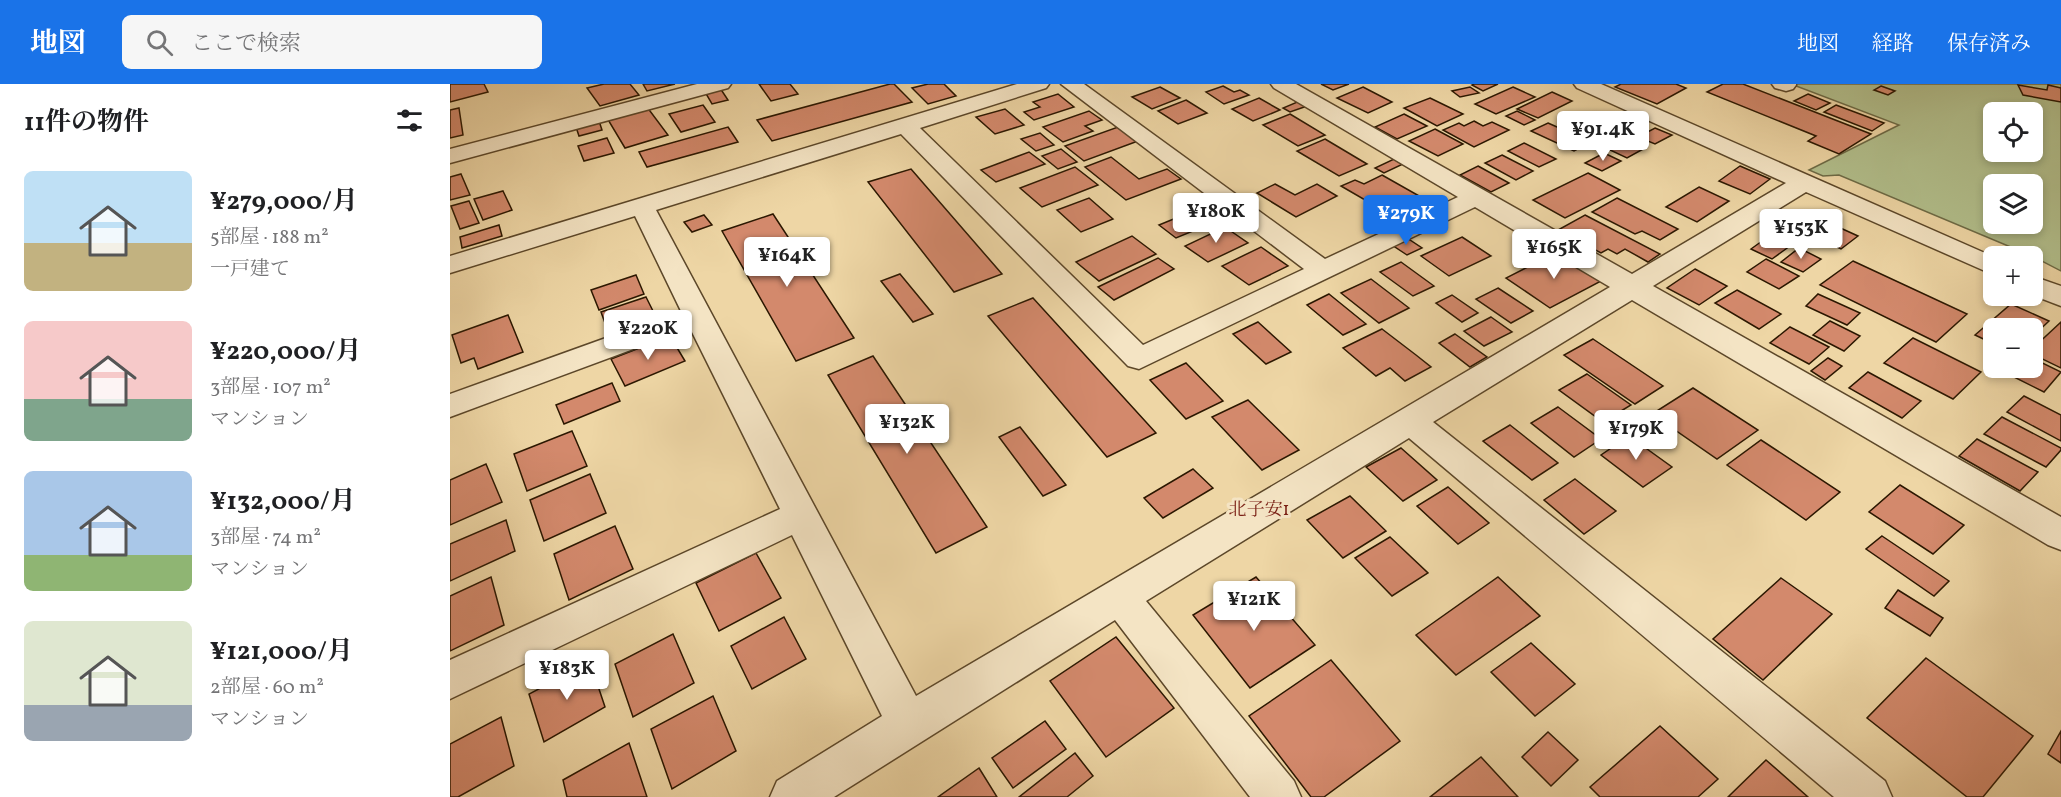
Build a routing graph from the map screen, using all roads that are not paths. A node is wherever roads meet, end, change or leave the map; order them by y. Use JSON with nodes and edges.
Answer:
{"nodes":[{"id":1,"x":721,"y":84,"type":"edge"},
{"id":2,"x":1039,"y":84,"type":"edge"},
{"id":3,"x":1071,"y":84,"type":"edge"},
{"id":4,"x":1281,"y":84,"type":"edge"},
{"id":5,"x":1594,"y":86,"type":"edge"},
{"id":6,"x":1001,"y":89,"type":"edge"},
{"id":7,"x":905,"y":125,"type":"junction"},
{"id":8,"x":450,"y":156,"type":"edge"},
{"id":9,"x":1804,"y":182,"type":"junction"},
{"id":10,"x":1477,"y":197,"type":"junction"},
{"id":11,"x":642,"y":206,"type":"junction"},
{"id":12,"x":1983,"y":262,"type":"edge"},
{"id":13,"x":450,"y":265,"type":"edge"},
{"id":14,"x":1323,"y":270,"type":"junction"},
{"id":15,"x":1632,"y":287,"type":"junction"},
{"id":16,"x":2043,"y":289,"type":"edge"},
{"id":17,"x":2061,"y":297,"type":"edge"},
{"id":18,"x":698,"y":315,"type":"junction"},
{"id":19,"x":450,"y":406,"type":"edge"},
{"id":20,"x":1410,"y":421,"type":"junction"},
{"id":21,"x":801,"y":515,"type":"junction"},
{"id":22,"x":2061,"y":535,"type":"edge"},
{"id":23,"x":1119,"y":596,"type":"junction"},
{"id":24,"x":450,"y":680,"type":"edge"},
{"id":25,"x":908,"y":724,"type":"junction"},
{"id":26,"x":793,"y":797,"type":"edge"},
{"id":27,"x":1278,"y":797,"type":"edge"},
{"id":28,"x":1869,"y":797,"type":"edge"}],
"edges":[{"from":1,"to":8,"type":"street"},
{"from":2,"to":6,"type":"street"},
{"from":3,"to":14,"type":"street"},
{"from":4,"to":10,"type":"street"},
{"from":5,"to":9,"type":"street"},
{"from":6,"to":7,"type":"street"},
{"from":7,"to":11,"type":"street"},
{"from":7,"to":14,"type":"street"},
{"from":9,"to":12,"type":"street"},
{"from":9,"to":15,"type":"street"},
{"from":10,"to":14,"type":"street"},
{"from":10,"to":15,"type":"street"},
{"from":11,"to":13,"type":"street"},
{"from":11,"to":18,"type":"street"},
{"from":15,"to":20,"type":"street"},
{"from":15,"to":22,"type":"street"},
{"from":16,"to":17,"type":"street"},
{"from":18,"to":19,"type":"street"},
{"from":18,"to":21,"type":"street"},
{"from":20,"to":23,"type":"street"},
{"from":20,"to":28,"type":"street"},
{"from":21,"to":24,"type":"street"},
{"from":21,"to":25,"type":"street"},
{"from":23,"to":25,"type":"street"},
{"from":23,"to":27,"type":"street"},
{"from":25,"to":26,"type":"street"}]}
